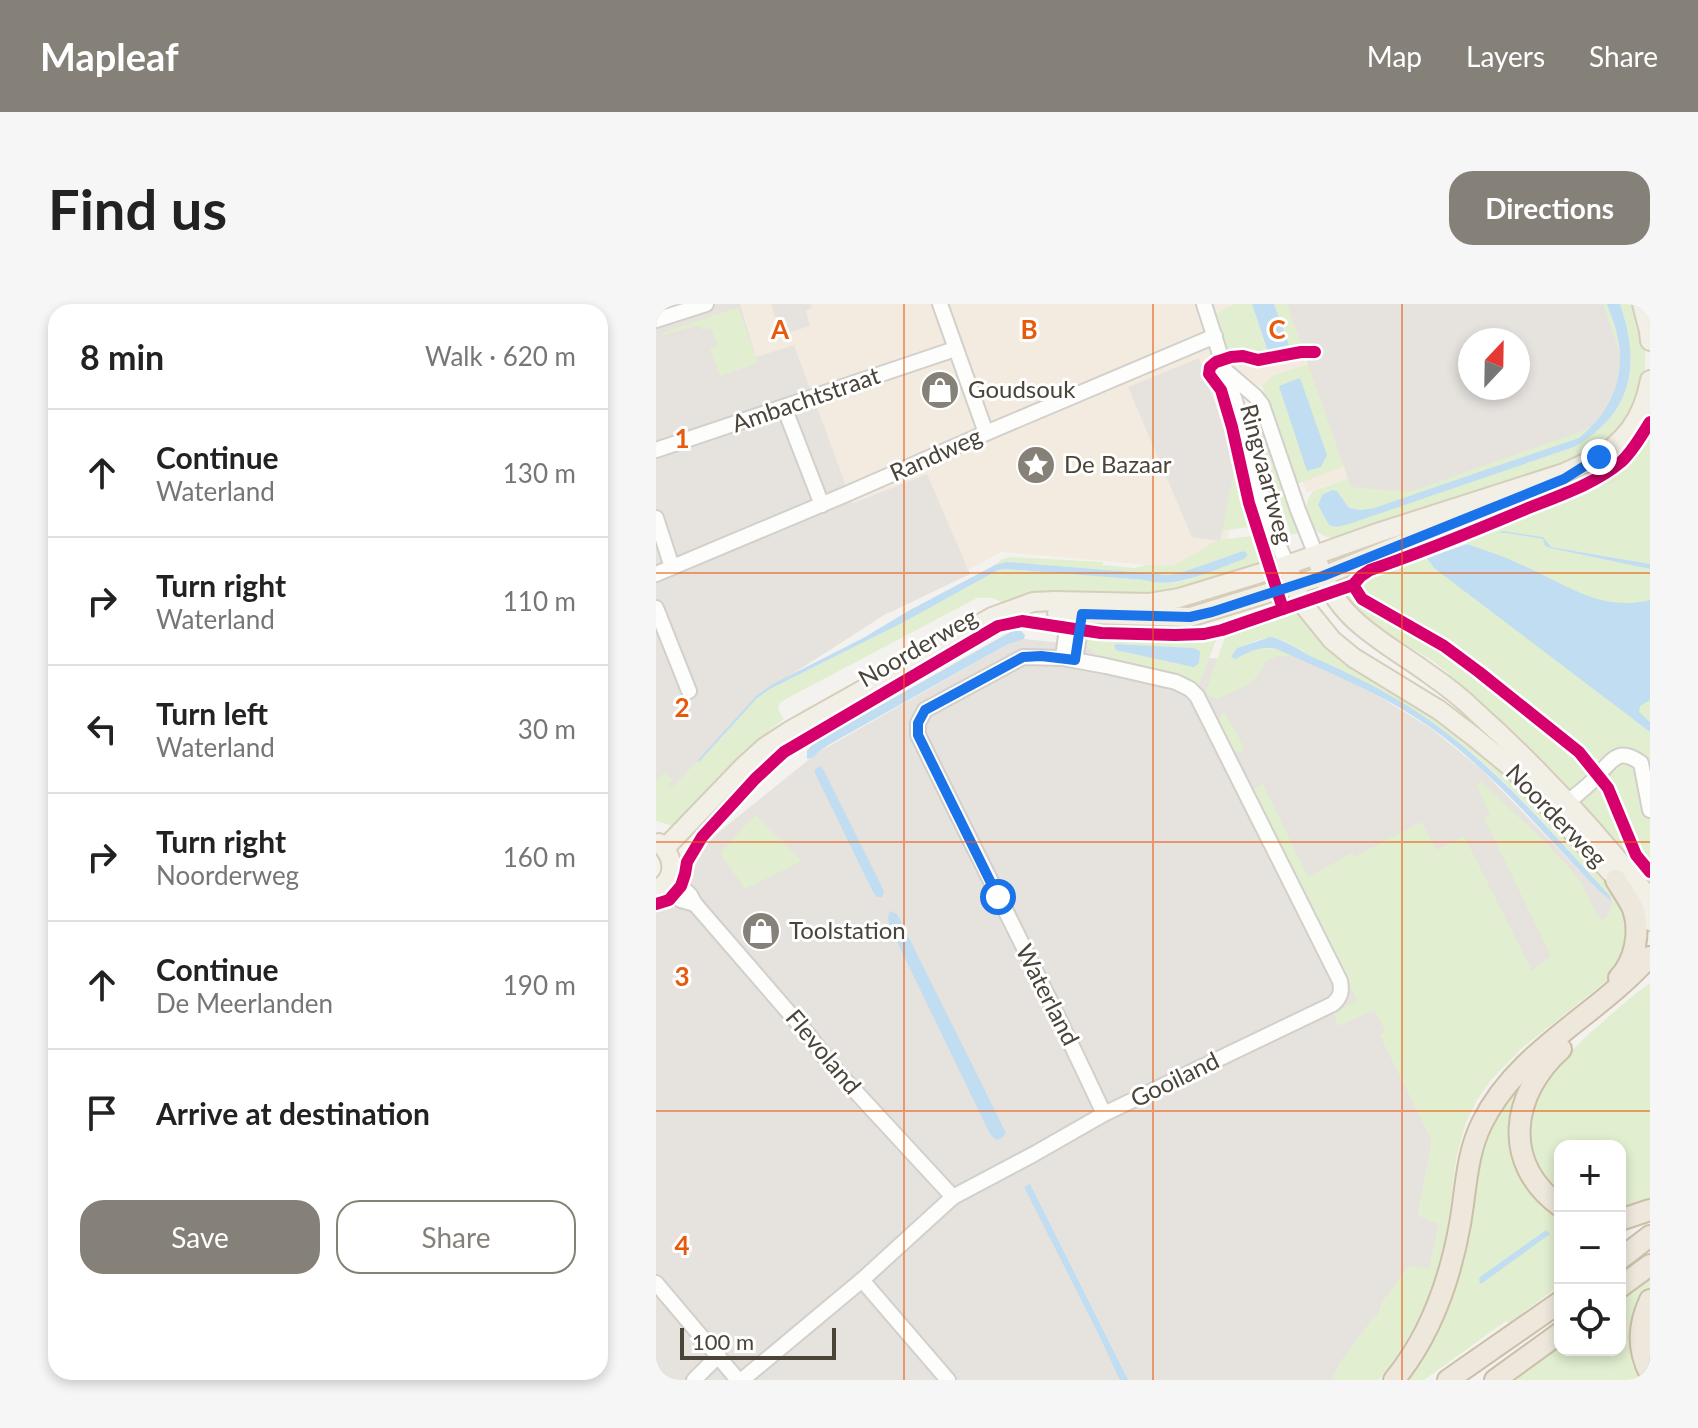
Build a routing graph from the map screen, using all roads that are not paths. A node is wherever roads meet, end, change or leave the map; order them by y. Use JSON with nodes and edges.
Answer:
{"nodes":[{"id":1,"x":706,"y":304,"type":"edge"},
{"id":2,"x":940,"y":304,"type":"edge"},
{"id":3,"x":1204,"y":304,"type":"edge"},
{"id":4,"x":1642,"y":304,"type":"edge"},
{"id":5,"x":656,"y":320,"type":"edge"},
{"id":6,"x":1215,"y":336,"type":"junction"},
{"id":7,"x":1650,"y":341,"type":"edge"},
{"id":8,"x":955,"y":349,"type":"junction"},
{"id":9,"x":1226,"y":371,"type":"junction"},
{"id":10,"x":1650,"y":380,"type":"edge"},
{"id":11,"x":784,"y":407,"type":"junction"},
{"id":12,"x":986,"y":433,"type":"junction"},
{"id":13,"x":656,"y":450,"type":"edge"},
{"id":14,"x":1599,"y":457,"type":"junction"},
{"id":15,"x":822,"y":505,"type":"junction"},
{"id":16,"x":656,"y":518,"type":"edge"},
{"id":17,"x":1316,"y":555,"type":"junction"},
{"id":18,"x":1287,"y":565,"type":"junction"},
{"id":19,"x":672,"y":567,"type":"junction"},
{"id":20,"x":656,"y":574,"type":"edge"},
{"id":21,"x":1323,"y":576,"type":"junction"},
{"id":22,"x":1295,"y":586,"type":"junction"},
{"id":23,"x":1076,"y":607,"type":"junction"},
{"id":24,"x":656,"y":608,"type":"edge"},
{"id":25,"x":1069,"y":659,"type":"junction"},
{"id":26,"x":1190,"y":689,"type":"joint"},
{"id":27,"x":689,"y":691,"type":"dead end"},
{"id":28,"x":1568,"y":802,"type":"junction"},
{"id":29,"x":1650,"y":810,"type":"edge"},
{"id":30,"x":661,"y":845,"type":"edge"},
{"id":31,"x":1620,"y":872,"type":"junction"},
{"id":32,"x":663,"y":884,"type":"edge"},
{"id":33,"x":1650,"y":889,"type":"edge"},
{"id":34,"x":1650,"y":899,"type":"edge"},
{"id":35,"x":1650,"y":921,"type":"edge"},
{"id":36,"x":1650,"y":940,"type":"edge"},
{"id":37,"x":1650,"y":958,"type":"edge"},
{"id":38,"x":1650,"y":977,"type":"edge"},
{"id":39,"x":1596,"y":1006,"type":"junction"},
{"id":40,"x":1104,"y":1114,"type":"junction"},
{"id":41,"x":953,"y":1197,"type":"junction"},
{"id":42,"x":1554,"y":1201,"type":"edge"},
{"id":43,"x":1650,"y":1210,"type":"edge"},
{"id":44,"x":1626,"y":1218,"type":"edge"},
{"id":45,"x":1650,"y":1236,"type":"edge"},
{"id":46,"x":1626,"y":1254,"type":"edge"},
{"id":47,"x":1650,"y":1265,"type":"edge"},
{"id":48,"x":862,"y":1280,"type":"junction"},
{"id":49,"x":656,"y":1283,"type":"edge"},
{"id":50,"x":1624,"y":1284,"type":"edge"},
{"id":51,"x":1650,"y":1300,"type":"edge"},
{"id":52,"x":1554,"y":1306,"type":"edge"},
{"id":53,"x":1554,"y":1337,"type":"edge"},
{"id":54,"x":718,"y":1356,"type":"junction"},
{"id":55,"x":1650,"y":1374,"type":"edge"},
{"id":56,"x":694,"y":1380,"type":"edge"},
{"id":57,"x":740,"y":1380,"type":"edge"},
{"id":58,"x":948,"y":1380,"type":"edge"},
{"id":59,"x":1394,"y":1380,"type":"edge"},
{"id":60,"x":1448,"y":1380,"type":"edge"},
{"id":61,"x":1495,"y":1380,"type":"edge"}],
"edges":[{"from":1,"to":5,"type":"street"},
{"from":2,"to":8,"type":"street"},
{"from":3,"to":6,"type":"street","name":"Ringvaartweg"},
{"from":4,"to":7,"type":"main road"},
{"from":6,"to":9,"type":"street","name":"Ringvaartweg"},
{"from":6,"to":12,"type":"street","name":"Randweg"},
{"from":8,"to":11,"type":"street","name":"Ambachtstraat"},
{"from":8,"to":12,"type":"street"},
{"from":9,"to":17,"type":"street","name":"Ringvaartweg"},
{"from":9,"to":18,"type":"street","name":"Ringvaartweg"},
{"from":10,"to":14,"type":"main road"},
{"from":11,"to":13,"type":"street","name":"Ambachtstraat"},
{"from":11,"to":15,"type":"street"},
{"from":12,"to":15,"type":"street","name":"Randweg"},
{"from":14,"to":17,"type":"main road"},
{"from":14,"to":21,"type":"main road"},
{"from":15,"to":19,"type":"street","name":"Randweg"},
{"from":16,"to":19,"type":"street"},
{"from":17,"to":18,"type":"main road","name":"Noorderweg"},
{"from":17,"to":21,"type":"main road","name":"Noorderweg"},
{"from":18,"to":22,"type":"main road","name":"Noorderweg"},
{"from":18,"to":23,"type":"main road","name":"Noorderweg"},
{"from":19,"to":20,"type":"street","name":"Randweg"},
{"from":21,"to":22,"type":"main road","name":"Noorderweg"},
{"from":21,"to":28,"type":"main road","name":"Noorderweg"},
{"from":22,"to":23,"type":"main road","name":"Noorderweg"},
{"from":22,"to":31,"type":"main road","name":"Noorderweg"},
{"from":23,"to":25,"type":"street"},
{"from":23,"to":30,"type":"main road","name":"Noorderweg"},
{"from":24,"to":27,"type":"street"},
{"from":25,"to":26,"type":"street","name":"Waterland"},
{"from":25,"to":40,"type":"street","name":"Waterland"},
{"from":26,"to":40,"type":"street","name":"Gooiland"},
{"from":28,"to":29,"type":"street","name":"Noorderweg"},
{"from":28,"to":31,"type":"main road","name":"Noorderweg"},
{"from":30,"to":32,"type":"main road"},
{"from":31,"to":33,"type":"main road","name":"Noorderweg"},
{"from":31,"to":34,"type":"main road","name":"Noorderweg"},
{"from":31,"to":35,"type":"main road","name":"Noorderweg"},
{"from":31,"to":39,"type":"highway"},
{"from":32,"to":41,"type":"street","name":"Flevoland"},
{"from":36,"to":37,"type":"main road"},
{"from":37,"to":39,"type":"highway"},
{"from":38,"to":42,"type":"highway"},
{"from":39,"to":59,"type":"highway"},
{"from":40,"to":41,"type":"street","name":"Gooiland"},
{"from":41,"to":48,"type":"street","name":"Gooiland"},
{"from":43,"to":44,"type":"highway"},
{"from":45,"to":46,"type":"highway"},
{"from":47,"to":50,"type":"highway"},
{"from":48,"to":57,"type":"street","name":"Gooiland"},
{"from":48,"to":58,"type":"street"},
{"from":49,"to":54,"type":"street"},
{"from":51,"to":55,"type":"highway"},
{"from":52,"to":60,"type":"highway"},
{"from":53,"to":61,"type":"highway"},
{"from":54,"to":56,"type":"street"},
{"from":54,"to":57,"type":"street"}]}
